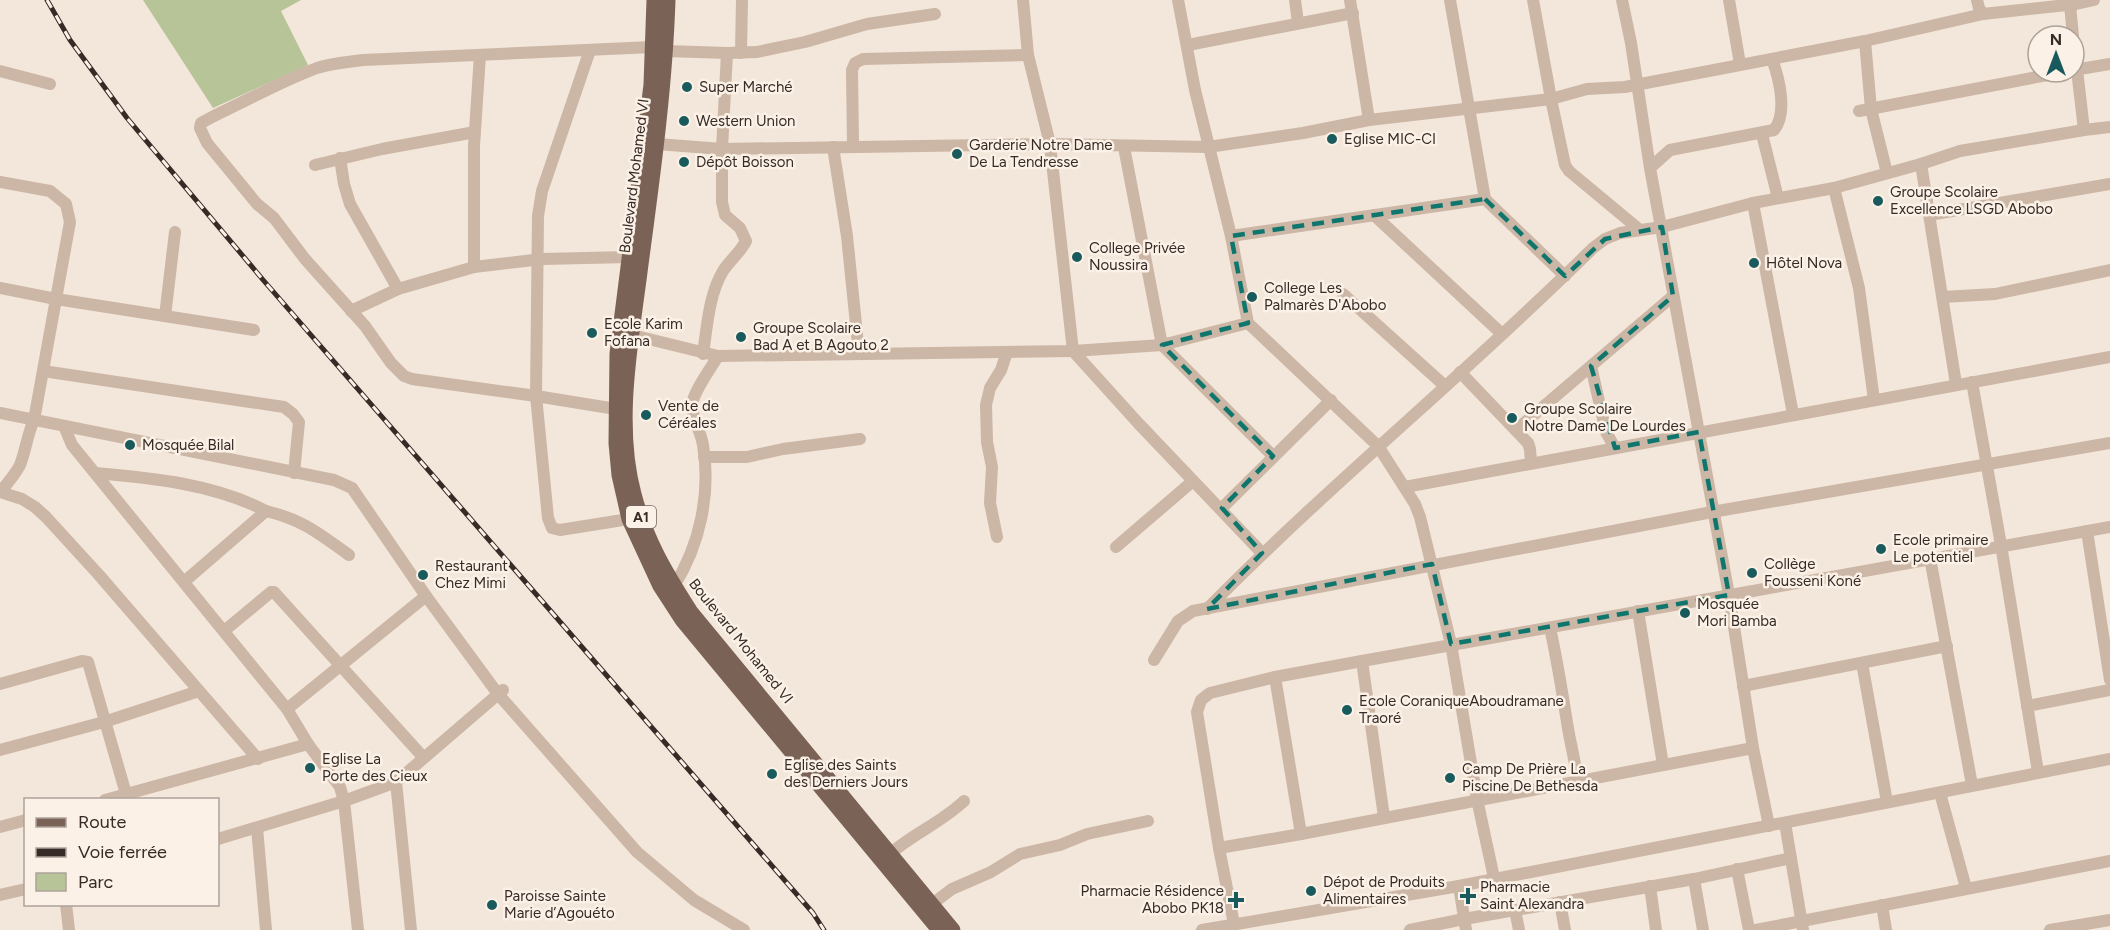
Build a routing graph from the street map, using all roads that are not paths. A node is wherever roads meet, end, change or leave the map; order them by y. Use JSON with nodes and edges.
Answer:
{"nodes":[{"id":1,"x":654,"y":0,"type":"edge"},
{"id":2,"x":668,"y":0,"type":"edge"},
{"id":3,"x":742,"y":0,"type":"edge"},
{"id":4,"x":1023,"y":0,"type":"edge"},
{"id":5,"x":1178,"y":0,"type":"edge"},
{"id":6,"x":1295,"y":0,"type":"edge"},
{"id":7,"x":1450,"y":0,"type":"edge"},
{"id":8,"x":1533,"y":0,"type":"edge"},
{"id":9,"x":1622,"y":0,"type":"edge"},
{"id":10,"x":1729,"y":0,"type":"edge"},
{"id":11,"x":1977,"y":0,"type":"edge"},
{"id":12,"x":2094,"y":0,"type":"edge"},
{"id":13,"x":2065,"y":3,"type":"edge"},
{"id":14,"x":1352,"y":6,"type":"edge"},
{"id":15,"x":934,"y":14,"type":"dead end"},
{"id":16,"x":1983,"y":14,"type":"junction"},
{"id":17,"x":1298,"y":23,"type":"junction"},
{"id":18,"x":2070,"y":24,"type":"edge"},
{"id":19,"x":1865,"y":41,"type":"junction"},
{"id":20,"x":1188,"y":45,"type":"junction"},
{"id":21,"x":659,"y":49,"type":"junction"},
{"id":22,"x":590,"y":50,"type":"junction"},
{"id":23,"x":727,"y":53,"type":"junction"},
{"id":24,"x":741,"y":53,"type":"junction"},
{"id":25,"x":480,"y":55,"type":"junction"},
{"id":26,"x":1029,"y":55,"type":"junction"},
{"id":27,"x":1772,"y":59,"type":"junction"},
{"id":28,"x":1740,"y":64,"type":"junction"},
{"id":29,"x":2110,"y":64,"type":"edge"},
{"id":30,"x":2086,"y":68,"type":"edge"},
{"id":31,"x":0,"y":71,"type":"edge"},
{"id":32,"x":2026,"y":79,"type":"edge"},
{"id":33,"x":50,"y":84,"type":"dead end"},
{"id":34,"x":1638,"y":84,"type":"junction"},
{"id":35,"x":2077,"y":84,"type":"edge"},
{"id":36,"x":1551,"y":99,"type":"junction"},
{"id":37,"x":1470,"y":108,"type":"junction"},
{"id":38,"x":1865,"y":110,"type":"junction"},
{"id":39,"x":1370,"y":120,"type":"junction"},
{"id":40,"x":2110,"y":127,"type":"edge"},
{"id":41,"x":2084,"y":130,"type":"junction"},
{"id":42,"x":475,"y":132,"type":"junction"},
{"id":43,"x":1762,"y":134,"type":"junction"},
{"id":44,"x":657,"y":144,"type":"junction"},
{"id":45,"x":1050,"y":144,"type":"junction"},
{"id":46,"x":853,"y":146,"type":"junction"},
{"id":47,"x":833,"y":147,"type":"junction"},
{"id":48,"x":1124,"y":147,"type":"junction"},
{"id":49,"x":1208,"y":147,"type":"junction"},
{"id":50,"x":722,"y":149,"type":"junction"},
{"id":51,"x":340,"y":158,"type":"junction"},
{"id":52,"x":1921,"y":164,"type":"junction"},
{"id":53,"x":315,"y":165,"type":"dead end"},
{"id":54,"x":1650,"y":168,"type":"junction"},
{"id":55,"x":1887,"y":173,"type":"junction"},
{"id":56,"x":0,"y":182,"type":"edge"},
{"id":57,"x":2110,"y":184,"type":"edge"},
{"id":58,"x":1834,"y":188,"type":"junction"},
{"id":59,"x":1778,"y":198,"type":"junction"},
{"id":60,"x":1485,"y":199,"type":"junction"},
{"id":61,"x":1753,"y":203,"type":"junction"},
{"id":62,"x":1374,"y":214,"type":"junction"},
{"id":63,"x":1929,"y":215,"type":"junction"},
{"id":64,"x":1662,"y":227,"type":"junction"},
{"id":65,"x":1640,"y":230,"type":"junction"},
{"id":66,"x":175,"y":232,"type":"dead end"},
{"id":67,"x":1231,"y":236,"type":"junction"},
{"id":68,"x":628,"y":257,"type":"junction"},
{"id":69,"x":537,"y":260,"type":"junction"},
{"id":70,"x":474,"y":267,"type":"junction"},
{"id":71,"x":2110,"y":270,"type":"edge"},
{"id":72,"x":1565,"y":276,"type":"junction"},
{"id":73,"x":0,"y":288,"type":"edge"},
{"id":74,"x":398,"y":289,"type":"junction"},
{"id":75,"x":1343,"y":294,"type":"dead end"},
{"id":76,"x":1673,"y":296,"type":"junction"},
{"id":77,"x":1943,"y":297,"type":"junction"},
{"id":78,"x":56,"y":299,"type":"junction"},
{"id":79,"x":351,"y":311,"type":"junction"},
{"id":80,"x":165,"y":316,"type":"junction"},
{"id":81,"x":1248,"y":323,"type":"junction"},
{"id":82,"x":254,"y":330,"type":"dead end"},
{"id":83,"x":1503,"y":334,"type":"junction"},
{"id":84,"x":632,"y":335,"type":"junction"},
{"id":85,"x":1162,"y":345,"type":"junction"},
{"id":86,"x":1073,"y":351,"type":"junction"},
{"id":87,"x":1007,"y":352,"type":"junction"},
{"id":88,"x":704,"y":354,"type":"junction"},
{"id":89,"x":859,"y":354,"type":"junction"},
{"id":90,"x":718,"y":356,"type":"junction"},
{"id":91,"x":2110,"y":357,"type":"edge"},
{"id":92,"x":1592,"y":366,"type":"junction"},
{"id":93,"x":43,"y":371,"type":"junction"},
{"id":94,"x":1460,"y":372,"type":"junction"},
{"id":95,"x":1972,"y":381,"type":"junction"},
{"id":96,"x":1956,"y":384,"type":"junction"},
{"id":97,"x":1445,"y":386,"type":"junction"},
{"id":98,"x":536,"y":396,"type":"junction"},
{"id":99,"x":1331,"y":400,"type":"junction"},
{"id":100,"x":1874,"y":400,"type":"junction"},
{"id":101,"x":616,"y":409,"type":"junction"},
{"id":102,"x":0,"y":413,"type":"edge"},
{"id":103,"x":1793,"y":414,"type":"junction"},
{"id":104,"x":34,"y":420,"type":"junction"},
{"id":105,"x":63,"y":426,"type":"junction"},
{"id":106,"x":1516,"y":430,"type":"junction"},
{"id":107,"x":1699,"y":432,"type":"junction"},
{"id":108,"x":860,"y":439,"type":"dead end"},
{"id":109,"x":2110,"y":443,"type":"edge"},
{"id":110,"x":1378,"y":446,"type":"junction"},
{"id":111,"x":1615,"y":448,"type":"junction"},
{"id":112,"x":1273,"y":456,"type":"junction"},
{"id":113,"x":704,"y":457,"type":"junction"},
{"id":114,"x":1531,"y":463,"type":"junction"},
{"id":115,"x":1987,"y":464,"type":"junction"},
{"id":116,"x":95,"y":473,"type":"junction"},
{"id":117,"x":294,"y":473,"type":"junction"},
{"id":118,"x":1193,"y":481,"type":"junction"},
{"id":119,"x":1405,"y":487,"type":"junction"},
{"id":120,"x":0,"y":492,"type":"edge"},
{"id":121,"x":1222,"y":508,"type":"junction"},
{"id":122,"x":266,"y":511,"type":"junction"},
{"id":123,"x":1712,"y":512,"type":"junction"},
{"id":124,"x":629,"y":519,"type":"junction"},
{"id":125,"x":2110,"y":527,"type":"edge"},
{"id":126,"x":2087,"y":531,"type":"junction"},
{"id":127,"x":998,"y":537,"type":"dead end"},
{"id":128,"x":2001,"y":545,"type":"junction"},
{"id":129,"x":1116,"y":547,"type":"dead end"},
{"id":130,"x":1262,"y":553,"type":"junction"},
{"id":131,"x":349,"y":555,"type":"dead end"},
{"id":132,"x":1930,"y":558,"type":"junction"},
{"id":133,"x":1432,"y":564,"type":"junction"},
{"id":134,"x":185,"y":581,"type":"junction"},
{"id":135,"x":674,"y":586,"type":"junction"},
{"id":136,"x":1729,"y":595,"type":"junction"},
{"id":137,"x":426,"y":596,"type":"junction"},
{"id":138,"x":1207,"y":609,"type":"junction"},
{"id":139,"x":1638,"y":611,"type":"junction"},
{"id":140,"x":1550,"y":628,"type":"junction"},
{"id":141,"x":224,"y":631,"type":"junction"},
{"id":142,"x":1451,"y":644,"type":"junction"},
{"id":143,"x":1947,"y":646,"type":"junction"},
{"id":144,"x":1154,"y":660,"type":"dead end"},
{"id":145,"x":1362,"y":661,"type":"junction"},
{"id":146,"x":1862,"y":663,"type":"junction"},
{"id":147,"x":339,"y":665,"type":"junction"},
{"id":148,"x":1275,"y":677,"type":"junction"},
{"id":149,"x":2110,"y":680,"type":"edge"},
{"id":150,"x":0,"y":684,"type":"edge"},
{"id":151,"x":1743,"y":686,"type":"junction"},
{"id":152,"x":2110,"y":690,"type":"edge"},
{"id":153,"x":199,"y":691,"type":"junction"},
{"id":154,"x":501,"y":691,"type":"junction"},
{"id":155,"x":2027,"y":706,"type":"junction"},
{"id":156,"x":287,"y":710,"type":"junction"},
{"id":157,"x":104,"y":722,"type":"junction"},
{"id":158,"x":308,"y":744,"type":"junction"},
{"id":159,"x":1753,"y":748,"type":"junction"},
{"id":160,"x":0,"y":750,"type":"edge"},
{"id":161,"x":423,"y":757,"type":"junction"},
{"id":162,"x":258,"y":759,"type":"junction"},
{"id":163,"x":2110,"y":759,"type":"edge"},
{"id":164,"x":1663,"y":765,"type":"junction"},
{"id":165,"x":2038,"y":772,"type":"junction"},
{"id":166,"x":1577,"y":781,"type":"junction"},
{"id":167,"x":396,"y":782,"type":"junction"},
{"id":168,"x":1972,"y":785,"type":"junction"},
{"id":169,"x":1940,"y":793,"type":"junction"},
{"id":170,"x":126,"y":794,"type":"junction"},
{"id":171,"x":112,"y":798,"type":"edge"},
{"id":172,"x":1477,"y":800,"type":"junction"},
{"id":173,"x":344,"y":801,"type":"junction"},
{"id":174,"x":963,"y":801,"type":"dead end"},
{"id":175,"x":1887,"y":802,"type":"junction"},
{"id":176,"x":1384,"y":818,"type":"junction"},
{"id":177,"x":24,"y":820,"type":"edge"},
{"id":178,"x":1149,"y":821,"type":"dead end"},
{"id":179,"x":1785,"y":823,"type":"junction"},
{"id":180,"x":0,"y":826,"type":"edge"},
{"id":181,"x":1769,"y":826,"type":"junction"},
{"id":182,"x":257,"y":828,"type":"junction"},
{"id":183,"x":1301,"y":834,"type":"junction"},
{"id":184,"x":219,"y":839,"type":"edge"},
{"id":185,"x":1219,"y":848,"type":"junction"},
{"id":186,"x":890,"y":854,"type":"junction"},
{"id":187,"x":1791,"y":858,"type":"junction"},
{"id":188,"x":2110,"y":861,"type":"edge"},
{"id":189,"x":1737,"y":869,"type":"junction"},
{"id":190,"x":1494,"y":878,"type":"junction"},
{"id":191,"x":1694,"y":879,"type":"junction"},
{"id":192,"x":1459,"y":886,"type":"junction"},
{"id":193,"x":1650,"y":886,"type":"junction"},
{"id":194,"x":1966,"y":888,"type":"junction"},
{"id":195,"x":24,"y":889,"type":"edge"},
{"id":196,"x":0,"y":895,"type":"edge"},
{"id":197,"x":1560,"y":902,"type":"junction"},
{"id":198,"x":932,"y":904,"type":"junction"},
{"id":199,"x":1882,"y":905,"type":"junction"},
{"id":200,"x":66,"y":906,"type":"edge"},
{"id":201,"x":1515,"y":910,"type":"junction"},
{"id":202,"x":2110,"y":920,"type":"edge"},
{"id":203,"x":1234,"y":924,"type":"junction"},
{"id":204,"x":1465,"y":924,"type":"edge"},
{"id":205,"x":1802,"y":925,"type":"edge"},
{"id":206,"x":266,"y":929,"type":"edge"},
{"id":207,"x":1210,"y":929,"type":"edge"},
{"id":208,"x":69,"y":930,"type":"edge"},
{"id":209,"x":252,"y":930,"type":"edge"},
{"id":210,"x":358,"y":930,"type":"edge"},
{"id":211,"x":411,"y":930,"type":"edge"},
{"id":212,"x":744,"y":930,"type":"edge"},
{"id":213,"x":939,"y":930,"type":"edge"},
{"id":214,"x":953,"y":930,"type":"edge"},
{"id":215,"x":1410,"y":930,"type":"edge"},
{"id":216,"x":1519,"y":930,"type":"edge"},
{"id":217,"x":1565,"y":930,"type":"edge"},
{"id":218,"x":1656,"y":930,"type":"edge"},
{"id":219,"x":1703,"y":930,"type":"edge"},
{"id":220,"x":1749,"y":930,"type":"edge"},
{"id":221,"x":1756,"y":930,"type":"edge"},
{"id":222,"x":1886,"y":930,"type":"edge"},
{"id":223,"x":2050,"y":930,"type":"edge"}],
"edges":[{"from":1,"to":21,"type":"main road","name":"Boulevard Mohamed VI","number":"A1"},
{"from":2,"to":21,"type":"main road","name":"Boulevard Mohamed VI","number":"A1"},
{"from":3,"to":24,"type":"street"},
{"from":4,"to":26,"type":"street"},
{"from":5,"to":20,"type":"street"},
{"from":6,"to":17,"type":"street"},
{"from":7,"to":37,"type":"street"},
{"from":8,"to":36,"type":"street"},
{"from":9,"to":34,"type":"street"},
{"from":10,"to":28,"type":"street"},
{"from":11,"to":16,"type":"street"},
{"from":12,"to":13,"type":"street"},
{"from":13,"to":16,"type":"street"},
{"from":13,"to":18,"type":"street"},
{"from":14,"to":17,"type":"street"},
{"from":14,"to":39,"type":"street"},
{"from":15,"to":24,"type":"street"},
{"from":16,"to":19,"type":"street"},
{"from":17,"to":20,"type":"street"},
{"from":19,"to":27,"type":"street"},
{"from":19,"to":38,"type":"street"},
{"from":20,"to":49,"type":"street"},
{"from":21,"to":22,"type":"street"},
{"from":21,"to":23,"type":"street"},
{"from":21,"to":44,"type":"main road","name":"Boulevard Mohamed VI","number":"A1"},
{"from":21,"to":68,"type":"main road","name":"Boulevard Mohamed VI","number":"A1"},
{"from":22,"to":25,"type":"street"},
{"from":22,"to":69,"type":"street"},
{"from":23,"to":24,"type":"street"},
{"from":23,"to":50,"type":"street"},
{"from":25,"to":42,"type":"street"},
{"from":25,"to":79,"type":"street"},
{"from":26,"to":45,"type":"street"},
{"from":26,"to":46,"type":"street"},
{"from":27,"to":28,"type":"street"},
{"from":27,"to":43,"type":"street"},
{"from":28,"to":34,"type":"street"},
{"from":29,"to":30,"type":"street"},
{"from":31,"to":33,"type":"street"},
{"from":32,"to":38,"type":"street"},
{"from":34,"to":36,"type":"street"},
{"from":34,"to":54,"type":"street"},
{"from":35,"to":41,"type":"street"},
{"from":36,"to":37,"type":"street"},
{"from":36,"to":65,"type":"street"},
{"from":37,"to":39,"type":"street"},
{"from":37,"to":60,"type":"street"},
{"from":38,"to":55,"type":"street"},
{"from":39,"to":49,"type":"street"},
{"from":40,"to":41,"type":"street"},
{"from":41,"to":52,"type":"street"},
{"from":42,"to":51,"type":"street"},
{"from":42,"to":70,"type":"street"},
{"from":43,"to":54,"type":"street"},
{"from":43,"to":59,"type":"street"},
{"from":44,"to":50,"type":"street"},
{"from":44,"to":84,"type":"main road","name":"Boulevard Mohamed VI","number":"A1"},
{"from":45,"to":46,"type":"street"},
{"from":45,"to":48,"type":"street"},
{"from":45,"to":86,"type":"street"},
{"from":46,"to":47,"type":"street"},
{"from":47,"to":50,"type":"street"},
{"from":47,"to":89,"type":"street"},
{"from":48,"to":49,"type":"street"},
{"from":48,"to":85,"type":"street"},
{"from":49,"to":67,"type":"street"},
{"from":50,"to":88,"type":"street"},
{"from":51,"to":53,"type":"street"},
{"from":51,"to":74,"type":"street"},
{"from":52,"to":55,"type":"street"},
{"from":52,"to":63,"type":"street"},
{"from":54,"to":64,"type":"street"},
{"from":55,"to":58,"type":"street"},
{"from":56,"to":78,"type":"street"},
{"from":57,"to":63,"type":"street"},
{"from":58,"to":59,"type":"street"},
{"from":58,"to":100,"type":"street"},
{"from":59,"to":61,"type":"street"},
{"from":60,"to":62,"type":"street"},
{"from":60,"to":72,"type":"street"},
{"from":61,"to":64,"type":"street"},
{"from":61,"to":103,"type":"street"},
{"from":62,"to":67,"type":"street"},
{"from":62,"to":83,"type":"street"},
{"from":63,"to":77,"type":"street"},
{"from":64,"to":65,"type":"street"},
{"from":64,"to":76,"type":"street"},
{"from":65,"to":72,"type":"street"},
{"from":66,"to":80,"type":"street"},
{"from":67,"to":81,"type":"street"},
{"from":68,"to":69,"type":"street"},
{"from":68,"to":101,"type":"main road","name":"Boulevard Mohamed VI","number":"A1"},
{"from":69,"to":70,"type":"street"},
{"from":69,"to":98,"type":"street"},
{"from":70,"to":74,"type":"street"},
{"from":71,"to":77,"type":"street"},
{"from":72,"to":83,"type":"street"},
{"from":73,"to":78,"type":"street"},
{"from":74,"to":79,"type":"street"},
{"from":75,"to":97,"type":"street"},
{"from":76,"to":92,"type":"street"},
{"from":76,"to":107,"type":"street"},
{"from":77,"to":96,"type":"street"},
{"from":78,"to":80,"type":"street"},
{"from":78,"to":93,"type":"street"},
{"from":79,"to":98,"type":"street"},
{"from":80,"to":82,"type":"street"},
{"from":81,"to":85,"type":"street"},
{"from":81,"to":99,"type":"street"},
{"from":83,"to":94,"type":"street"},
{"from":84,"to":88,"type":"street"},
{"from":84,"to":135,"type":"main road","name":"Boulevard Mohamed VI","number":"A1"},
{"from":85,"to":86,"type":"street"},
{"from":85,"to":112,"type":"street"},
{"from":86,"to":87,"type":"street"},
{"from":86,"to":118,"type":"street"},
{"from":87,"to":89,"type":"street"},
{"from":87,"to":127,"type":"street"},
{"from":88,"to":90,"type":"street"},
{"from":89,"to":90,"type":"street"},
{"from":90,"to":113,"type":"street"},
{"from":91,"to":95,"type":"street"},
{"from":92,"to":106,"type":"street"},
{"from":92,"to":111,"type":"street"},
{"from":93,"to":104,"type":"street"},
{"from":93,"to":117,"type":"street"},
{"from":94,"to":97,"type":"street"},
{"from":94,"to":106,"type":"street"},
{"from":95,"to":96,"type":"street"},
{"from":95,"to":115,"type":"street"},
{"from":96,"to":100,"type":"street"},
{"from":97,"to":110,"type":"street"},
{"from":98,"to":101,"type":"street"},
{"from":98,"to":124,"type":"street"},
{"from":99,"to":110,"type":"street"},
{"from":99,"to":112,"type":"street"},
{"from":100,"to":103,"type":"street"},
{"from":101,"to":124,"type":"main road","name":"Boulevard Mohamed VI","number":"A1"},
{"from":102,"to":104,"type":"street"},
{"from":103,"to":107,"type":"street"},
{"from":104,"to":105,"type":"street"},
{"from":104,"to":120,"type":"street"},
{"from":105,"to":116,"type":"street"},
{"from":105,"to":117,"type":"street"},
{"from":106,"to":114,"type":"street"},
{"from":107,"to":111,"type":"street"},
{"from":107,"to":123,"type":"street"},
{"from":108,"to":113,"type":"street"},
{"from":109,"to":115,"type":"street"},
{"from":110,"to":119,"type":"street"},
{"from":110,"to":130,"type":"street"},
{"from":111,"to":114,"type":"street"},
{"from":112,"to":121,"type":"street"},
{"from":113,"to":135,"type":"street"},
{"from":114,"to":119,"type":"street"},
{"from":115,"to":123,"type":"street"},
{"from":115,"to":128,"type":"street"},
{"from":116,"to":122,"type":"street"},
{"from":116,"to":134,"type":"street"},
{"from":117,"to":137,"type":"street"},
{"from":118,"to":121,"type":"street"},
{"from":118,"to":129,"type":"street"},
{"from":119,"to":133,"type":"street"},
{"from":120,"to":153,"type":"street"},
{"from":121,"to":130,"type":"street"},
{"from":122,"to":131,"type":"street"},
{"from":122,"to":134,"type":"street"},
{"from":123,"to":133,"type":"street"},
{"from":123,"to":136,"type":"street"},
{"from":124,"to":213,"type":"main road","name":"Boulevard Mohamed VI","number":"A1"},
{"from":125,"to":126,"type":"street"},
{"from":126,"to":128,"type":"street"},
{"from":126,"to":149,"type":"street"},
{"from":128,"to":132,"type":"street"},
{"from":128,"to":155,"type":"street"},
{"from":130,"to":138,"type":"street"},
{"from":132,"to":136,"type":"street"},
{"from":132,"to":143,"type":"street"},
{"from":133,"to":138,"type":"street"},
{"from":133,"to":142,"type":"street"},
{"from":134,"to":141,"type":"street"},
{"from":135,"to":186,"type":"main road","name":"Boulevard Mohamed VI","number":"A1"},
{"from":136,"to":139,"type":"street"},
{"from":136,"to":151,"type":"street"},
{"from":137,"to":147,"type":"street"},
{"from":137,"to":154,"type":"street"},
{"from":138,"to":144,"type":"street"},
{"from":139,"to":140,"type":"street"},
{"from":139,"to":164,"type":"street"},
{"from":140,"to":142,"type":"street"},
{"from":140,"to":166,"type":"street"},
{"from":141,"to":147,"type":"street"},
{"from":141,"to":156,"type":"street"},
{"from":142,"to":145,"type":"street"},
{"from":142,"to":172,"type":"street"},
{"from":143,"to":146,"type":"street"},
{"from":143,"to":168,"type":"street"},
{"from":145,"to":148,"type":"street"},
{"from":145,"to":176,"type":"street"},
{"from":146,"to":151,"type":"street"},
{"from":146,"to":175,"type":"street"},
{"from":147,"to":156,"type":"street"},
{"from":147,"to":161,"type":"street"},
{"from":148,"to":183,"type":"street"},
{"from":148,"to":185,"type":"street"},
{"from":150,"to":157,"type":"street"},
{"from":151,"to":159,"type":"street"},
{"from":152,"to":155,"type":"street"},
{"from":153,"to":157,"type":"street"},
{"from":153,"to":162,"type":"street"},
{"from":154,"to":161,"type":"street"},
{"from":154,"to":212,"type":"street"},
{"from":155,"to":165,"type":"street"},
{"from":156,"to":158,"type":"street"},
{"from":157,"to":160,"type":"street"},
{"from":157,"to":170,"type":"street"},
{"from":158,"to":162,"type":"street"},
{"from":158,"to":173,"type":"street"},
{"from":159,"to":164,"type":"street"},
{"from":159,"to":181,"type":"street"},
{"from":161,"to":167,"type":"street"},
{"from":162,"to":170,"type":"street"},
{"from":163,"to":165,"type":"street"},
{"from":164,"to":166,"type":"street"},
{"from":165,"to":168,"type":"street"},
{"from":166,"to":172,"type":"street"},
{"from":167,"to":173,"type":"street"},
{"from":167,"to":211,"type":"street"},
{"from":168,"to":169,"type":"street"},
{"from":169,"to":175,"type":"street"},
{"from":169,"to":194,"type":"street"},
{"from":170,"to":171,"type":"street"},
{"from":172,"to":176,"type":"street"},
{"from":172,"to":190,"type":"street"},
{"from":173,"to":182,"type":"street"},
{"from":173,"to":210,"type":"street"},
{"from":174,"to":186,"type":"street"},
{"from":175,"to":179,"type":"street"},
{"from":176,"to":183,"type":"street"},
{"from":177,"to":180,"type":"street"},
{"from":178,"to":198,"type":"street"},
{"from":179,"to":181,"type":"street"},
{"from":179,"to":187,"type":"street"},
{"from":181,"to":190,"type":"street"},
{"from":182,"to":184,"type":"street"},
{"from":182,"to":206,"type":"street"},
{"from":183,"to":185,"type":"street"},
{"from":185,"to":203,"type":"street"},
{"from":186,"to":198,"type":"main road","name":"Boulevard Mohamed VI","number":"A1"},
{"from":187,"to":189,"type":"street"},
{"from":187,"to":205,"type":"street"},
{"from":188,"to":194,"type":"street"},
{"from":189,"to":191,"type":"street"},
{"from":189,"to":220,"type":"street"},
{"from":190,"to":192,"type":"street"},
{"from":191,"to":193,"type":"street"},
{"from":191,"to":219,"type":"street"},
{"from":192,"to":203,"type":"street"},
{"from":192,"to":204,"type":"street"},
{"from":193,"to":197,"type":"street"},
{"from":193,"to":218,"type":"street"},
{"from":194,"to":199,"type":"street"},
{"from":195,"to":196,"type":"street"},
{"from":197,"to":201,"type":"street"},
{"from":197,"to":217,"type":"street"},
{"from":198,"to":214,"type":"main road","name":"Boulevard Mohamed VI","number":"A1"},
{"from":199,"to":205,"type":"street"},
{"from":199,"to":222,"type":"street"},
{"from":200,"to":208,"type":"street"},
{"from":201,"to":204,"type":"street"},
{"from":201,"to":216,"type":"street"},
{"from":202,"to":223,"type":"street"},
{"from":203,"to":207,"type":"street"},
{"from":204,"to":215,"type":"street"},
{"from":205,"to":221,"type":"street"},
{"from":206,"to":209,"type":"street"}]}
